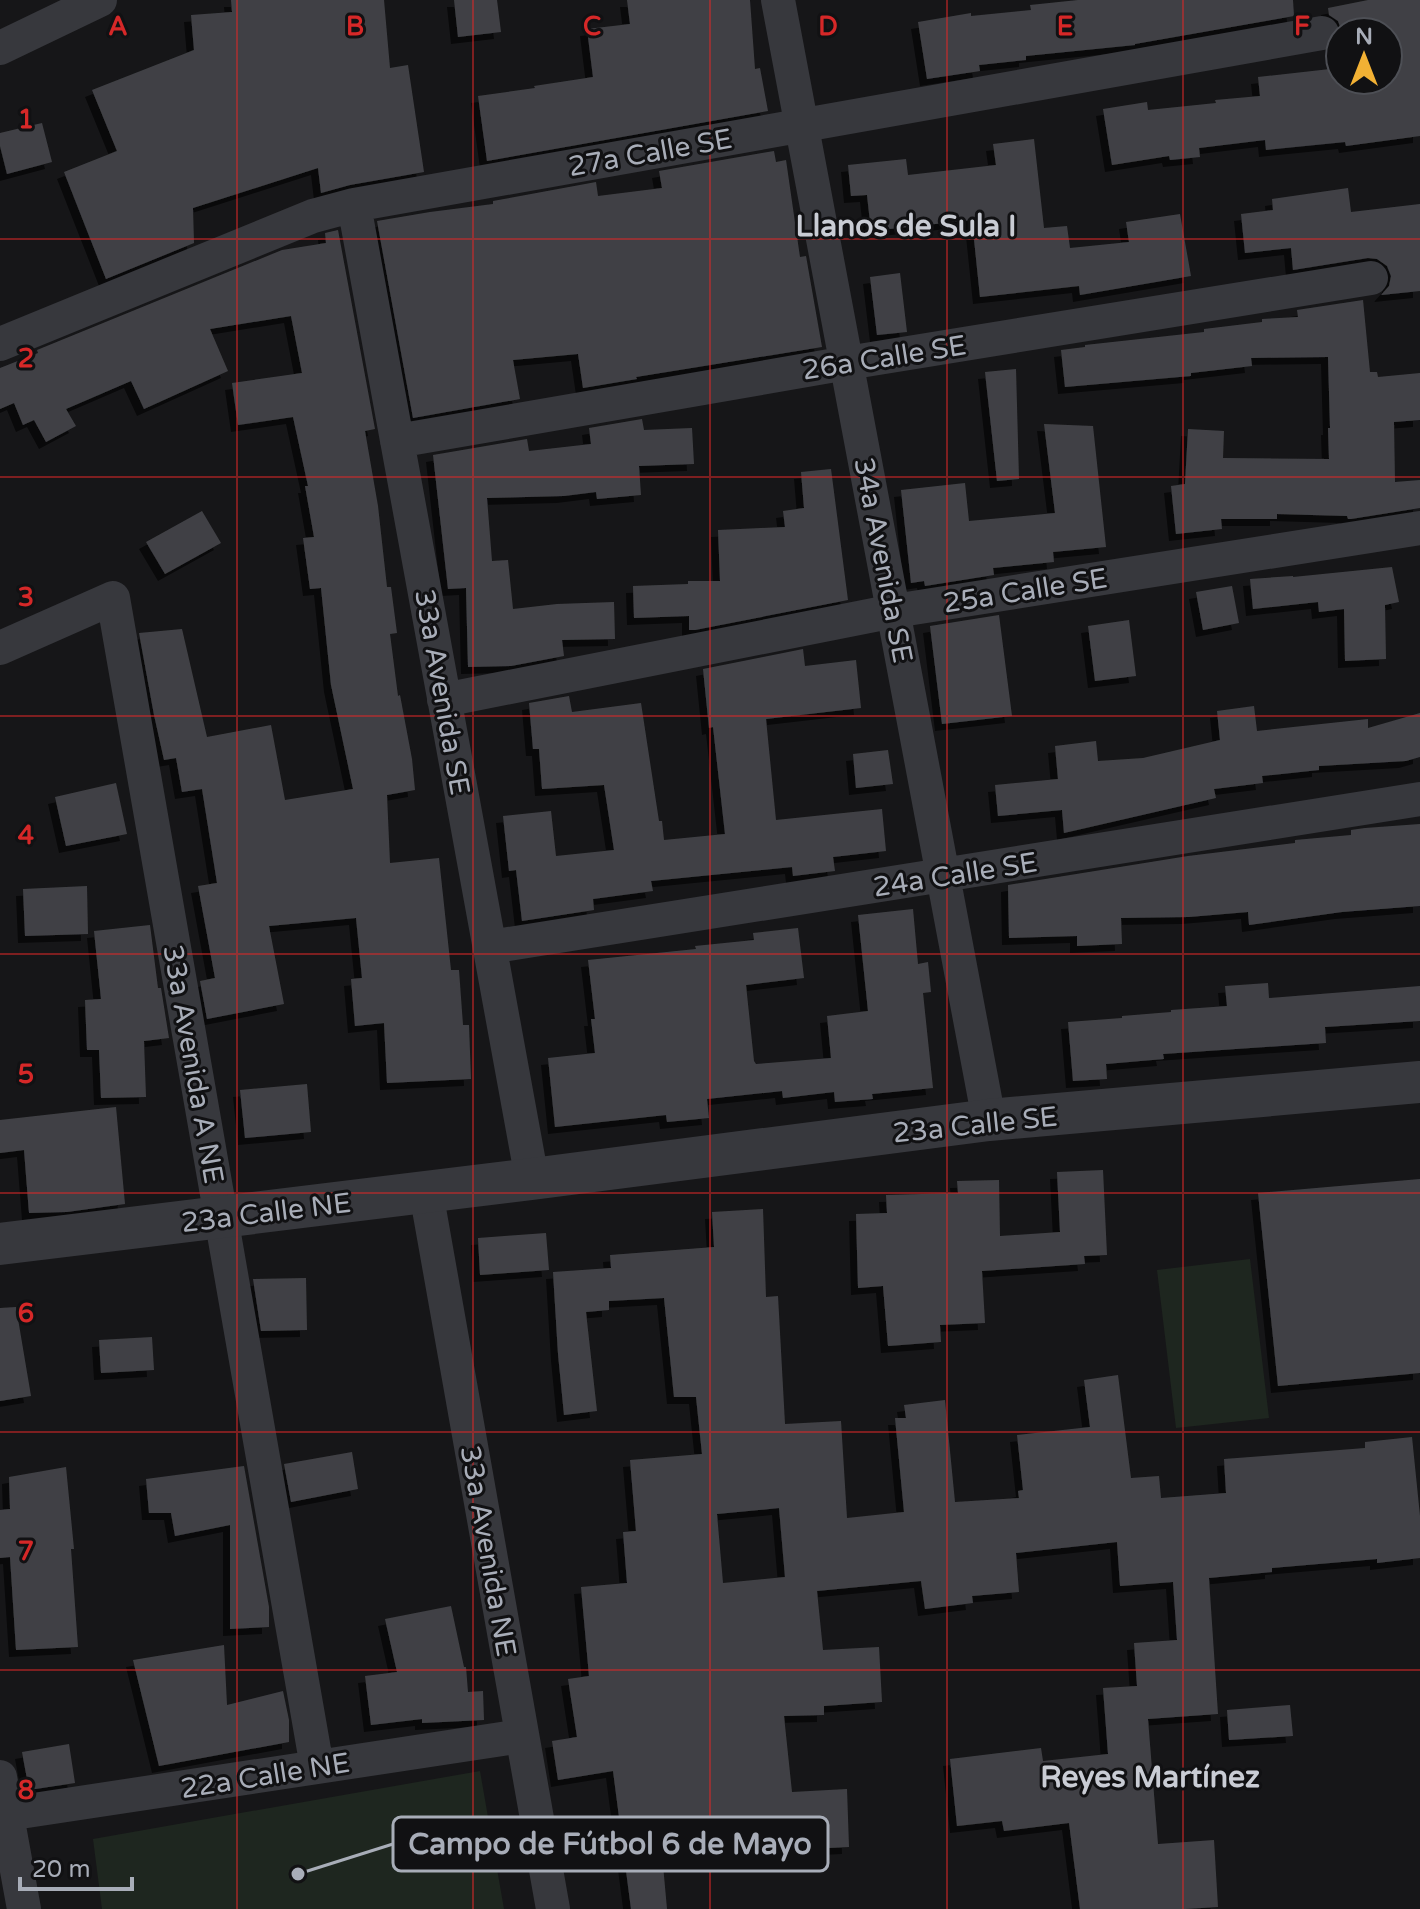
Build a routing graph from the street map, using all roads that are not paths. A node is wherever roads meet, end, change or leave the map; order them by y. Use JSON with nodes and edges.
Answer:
{"nodes":[{"id":1,"x":100,"y":0,"type":"edge"},
{"id":2,"x":778,"y":0,"type":"edge"},
{"id":3,"x":1322,"y":33,"type":"dead end"},
{"id":4,"x":0,"y":48,"type":"edge"},
{"id":5,"x":802,"y":125,"type":"junction"},
{"id":6,"x":354,"y":205,"type":"junction"},
{"id":7,"x":1371,"y":278,"type":"dead end"},
{"id":8,"x":0,"y":344,"type":"edge"},
{"id":9,"x":847,"y":363,"type":"junction"},
{"id":10,"x":397,"y":441,"type":"junction"},
{"id":11,"x":1420,"y":528,"type":"edge"},
{"id":12,"x":894,"y":611,"type":"junction"},
{"id":13,"x":0,"y":648,"type":"edge"},
{"id":14,"x":444,"y":700,"type":"junction"},
{"id":15,"x":1420,"y":799,"type":"edge"},
{"id":16,"x":944,"y":876,"type":"junction"},
{"id":17,"x":490,"y":947,"type":"junction"},
{"id":18,"x":1420,"y":1082,"type":"edge"},
{"id":19,"x":989,"y":1120,"type":"junction"},
{"id":20,"x":532,"y":1179,"type":"junction"},
{"id":21,"x":426,"y":1192,"type":"junction"},
{"id":22,"x":221,"y":1218,"type":"junction"},
{"id":23,"x":0,"y":1244,"type":"edge"},
{"id":24,"x":522,"y":1736,"type":"junction"},
{"id":25,"x":317,"y":1767,"type":"junction"},
{"id":26,"x":0,"y":1777,"type":"edge"},
{"id":27,"x":7,"y":1814,"type":"junction"},
{"id":28,"x":24,"y":1909,"type":"edge"},
{"id":29,"x":553,"y":1909,"type":"edge"}],
"edges":[{"from":1,"to":4,"type":"street"},
{"from":2,"to":5,"type":"street","name":"34a Avenida SE"},
{"from":3,"to":5,"type":"street","name":"27a Calle SE"},
{"from":5,"to":6,"type":"street","name":"27a Calle SE"},
{"from":5,"to":9,"type":"street","name":"34a Avenida SE"},
{"from":6,"to":8,"type":"street","name":"27a Calle SE"},
{"from":6,"to":10,"type":"street","name":"33a Avenida SE"},
{"from":7,"to":9,"type":"street","name":"26a Calle SE"},
{"from":9,"to":10,"type":"street","name":"26a Calle SE"},
{"from":9,"to":12,"type":"street","name":"34a Avenida SE"},
{"from":10,"to":14,"type":"street","name":"33a Avenida SE"},
{"from":11,"to":12,"type":"street","name":"25a Calle SE"},
{"from":12,"to":14,"type":"street","name":"25a Calle SE"},
{"from":12,"to":16,"type":"street","name":"34a Avenida SE"},
{"from":13,"to":22,"type":"street","name":"33a Avenida A NE"},
{"from":14,"to":17,"type":"street","name":"33a Avenida SE"},
{"from":15,"to":16,"type":"street","name":"24a Calle SE"},
{"from":16,"to":17,"type":"street","name":"24a Calle SE"},
{"from":16,"to":19,"type":"street","name":"34a Avenida SE"},
{"from":17,"to":20,"type":"street","name":"33a Avenida SE"},
{"from":18,"to":19,"type":"street","name":"23a Calle SE"},
{"from":19,"to":20,"type":"street","name":"23a Calle SE"},
{"from":20,"to":21,"type":"street","name":"23a Calle NE"},
{"from":21,"to":22,"type":"street","name":"23a Calle NE"},
{"from":21,"to":24,"type":"street","name":"33a Avenida NE"},
{"from":22,"to":23,"type":"street","name":"23a Calle NE"},
{"from":22,"to":25,"type":"street","name":"33a Avenida A NE"},
{"from":24,"to":25,"type":"street","name":"22a Calle NE"},
{"from":24,"to":29,"type":"street","name":"33a Avenida NE"},
{"from":25,"to":27,"type":"street","name":"22a Calle NE"},
{"from":26,"to":27,"type":"street"},
{"from":27,"to":28,"type":"street"}]}
